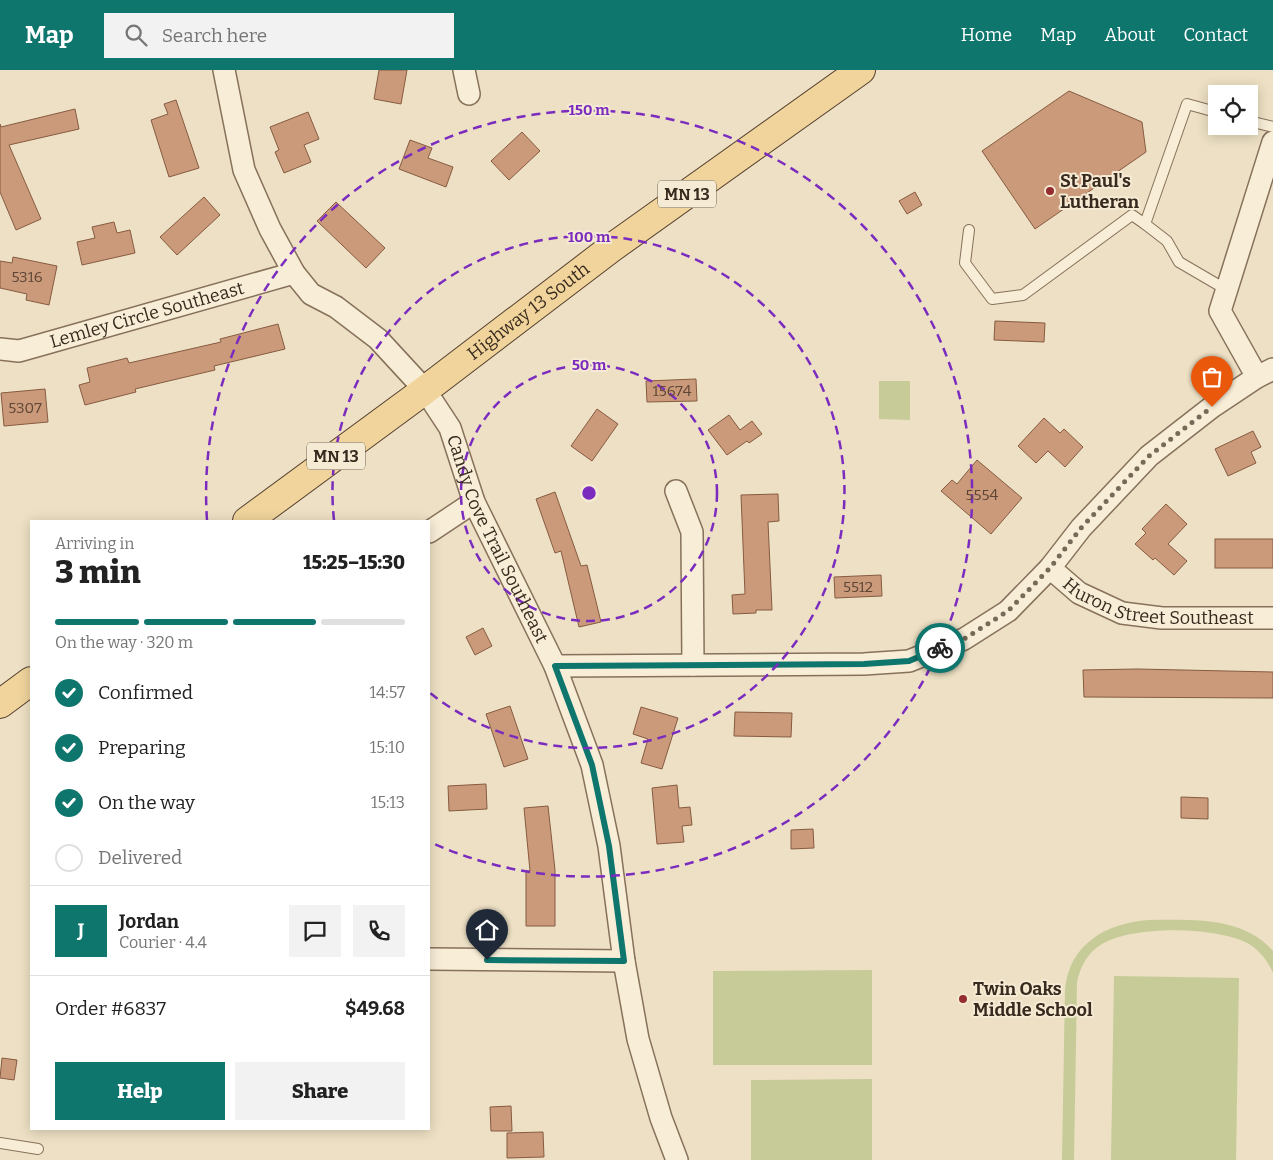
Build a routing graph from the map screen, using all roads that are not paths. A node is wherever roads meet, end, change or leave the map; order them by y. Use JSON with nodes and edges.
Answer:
{"nodes":[{"id":1,"x":224,"y":70,"type":"edge"},
{"id":2,"x":464,"y":70,"type":"edge"},
{"id":3,"x":861,"y":70,"type":"edge"},
{"id":4,"x":469,"y":94,"type":"dead end"},
{"id":5,"x":1208,"y":110,"type":"edge"},
{"id":6,"x":1258,"y":123,"type":"edge"},
{"id":7,"x":1273,"y":127,"type":"edge"},
{"id":8,"x":1273,"y":142,"type":"edge"},
{"id":9,"x":1146,"y":224,"type":"junction"},
{"id":10,"x":969,"y":230,"type":"dead end"},
{"id":11,"x":294,"y":273,"type":"junction"},
{"id":12,"x":1227,"y":290,"type":"junction"},
{"id":13,"x":0,"y":348,"type":"edge"},
{"id":14,"x":1265,"y":373,"type":"edge"},
{"id":15,"x":425,"y":390,"type":"junction"},
{"id":16,"x":676,"y":491,"type":"dead end"},
{"id":17,"x":474,"y":502,"type":"junction"},
{"id":18,"x":248,"y":520,"type":"edge"},
{"id":19,"x":430,"y":531,"type":"edge"},
{"id":20,"x":1050,"y":568,"type":"junction"},
{"id":21,"x":1273,"y":618,"type":"edge"},
{"id":22,"x":694,"y":665,"type":"junction"},
{"id":23,"x":555,"y":666,"type":"junction"},
{"id":24,"x":30,"y":682,"type":"edge"},
{"id":25,"x":0,"y":704,"type":"edge"},
{"id":26,"x":430,"y":959,"type":"edge"},
{"id":27,"x":624,"y":961,"type":"junction"},
{"id":28,"x":0,"y":1143,"type":"edge"},
{"id":29,"x":38,"y":1149,"type":"dead end"},
{"id":30,"x":677,"y":1160,"type":"edge"}],
"edges":[{"from":1,"to":11,"type":"street","name":"Candy Cove Trail Southeast"},
{"from":2,"to":4,"type":"street"},
{"from":3,"to":15,"type":"main road","name":"Highway 13 South","number":"MN 13"},
{"from":5,"to":9,"type":"lane"},
{"from":6,"to":7,"type":"lane"},
{"from":8,"to":12,"type":"street"},
{"from":9,"to":10,"type":"lane"},
{"from":9,"to":12,"type":"lane"},
{"from":11,"to":13,"type":"street","name":"Lemley Circle Southeast"},
{"from":11,"to":15,"type":"street","name":"Candy Cove Trail Southeast"},
{"from":12,"to":14,"type":"street"},
{"from":14,"to":20,"type":"street"},
{"from":15,"to":17,"type":"street","name":"Candy Cove Trail Southeast"},
{"from":15,"to":18,"type":"main road","name":"Highway 13 South","number":"MN 13"},
{"from":16,"to":22,"type":"street"},
{"from":17,"to":19,"type":"street"},
{"from":17,"to":23,"type":"street","name":"Candy Cove Trail Southeast"},
{"from":20,"to":21,"type":"street","name":"Huron Street Southeast"},
{"from":20,"to":22,"type":"street"},
{"from":22,"to":23,"type":"street"},
{"from":23,"to":27,"type":"street","name":"Candy Cove Trail Southeast"},
{"from":24,"to":25,"type":"main road"},
{"from":26,"to":27,"type":"street"},
{"from":27,"to":30,"type":"street","name":"Candy Cove Trail Southeast"},
{"from":28,"to":29,"type":"lane"}]}
